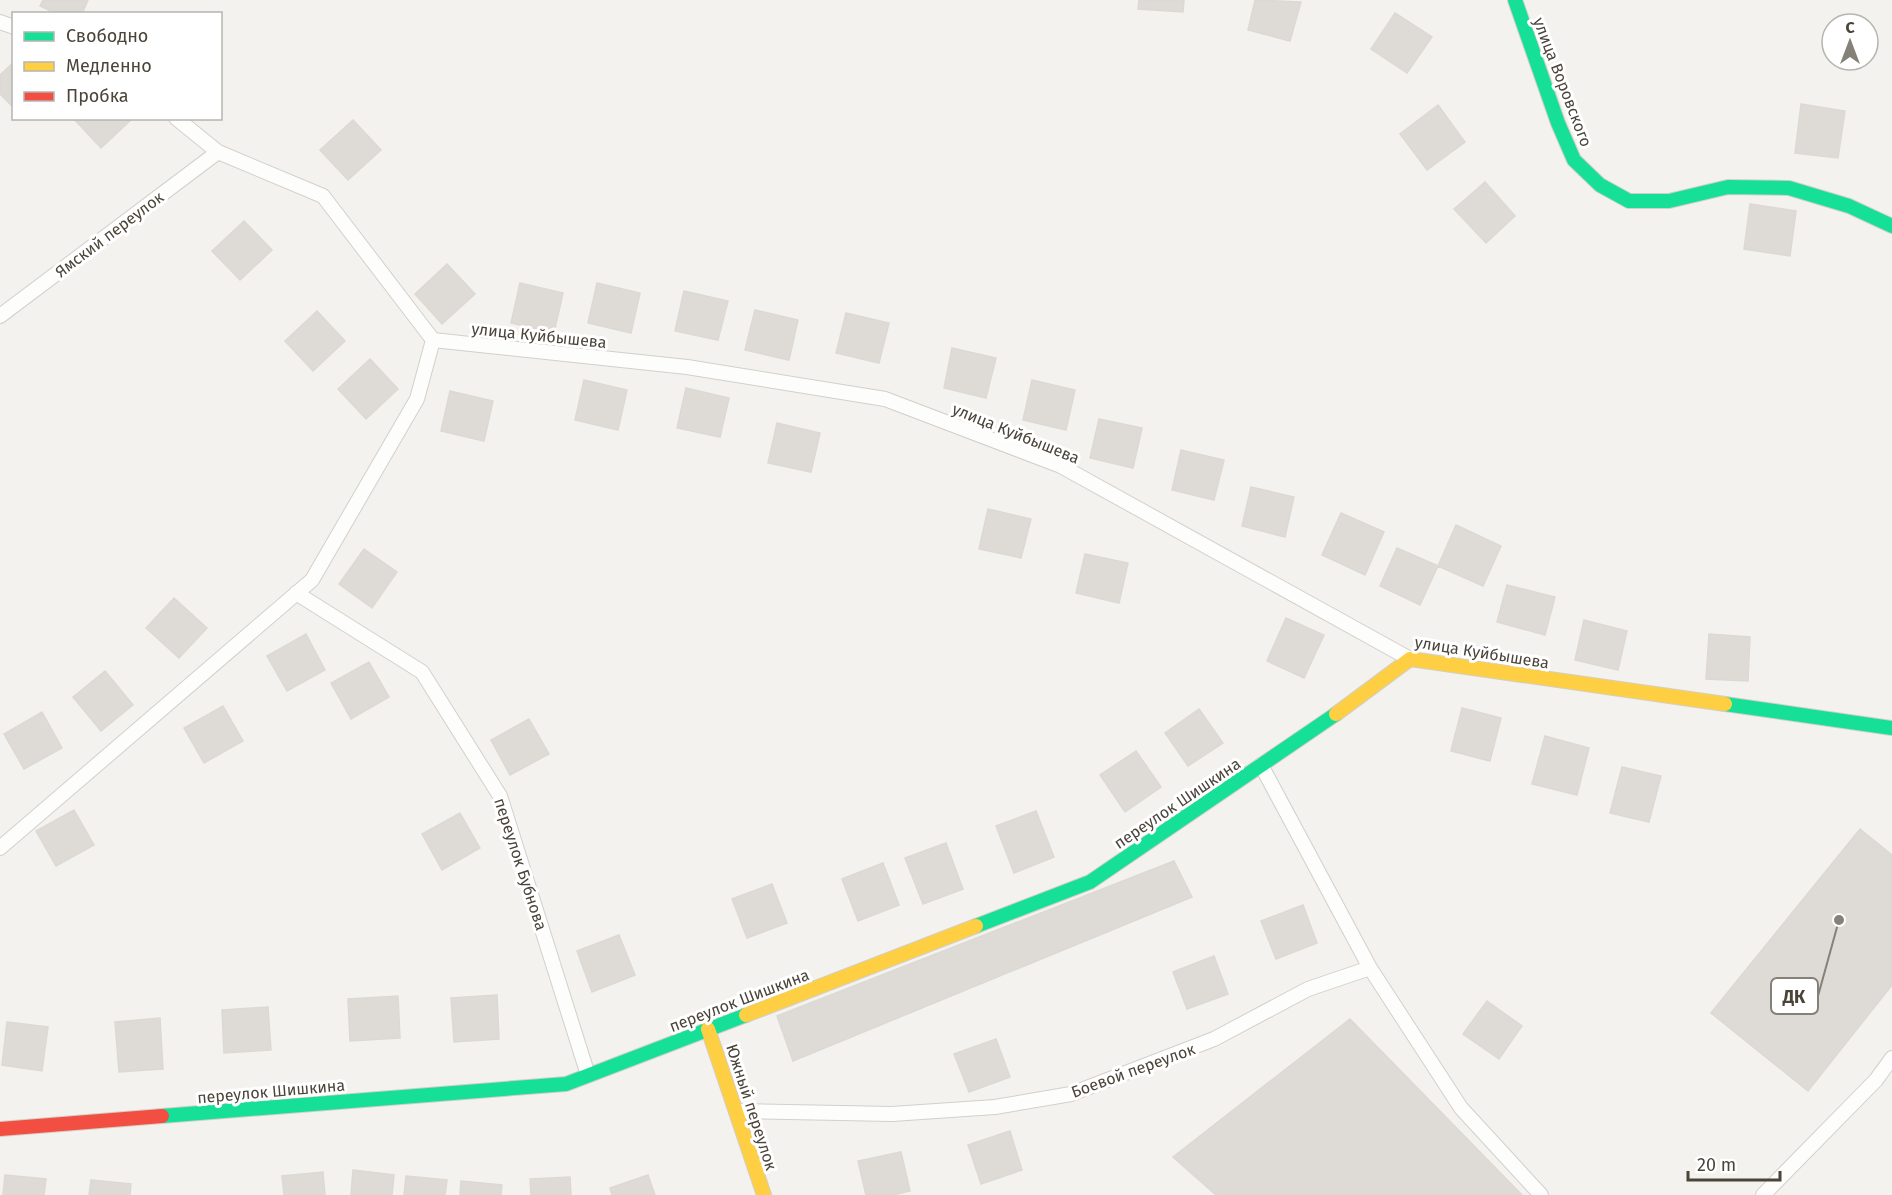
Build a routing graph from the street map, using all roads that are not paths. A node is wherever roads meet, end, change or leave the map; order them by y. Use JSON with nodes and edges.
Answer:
{"nodes":[{"id":1,"x":1515,"y":0,"type":"edge"},
{"id":2,"x":178,"y":120,"type":"edge"},
{"id":3,"x":218,"y":152,"type":"junction"},
{"id":4,"x":1892,"y":226,"type":"edge"},
{"id":5,"x":0,"y":316,"type":"edge"},
{"id":6,"x":433,"y":340,"type":"junction"},
{"id":7,"x":296,"y":593,"type":"junction"},
{"id":8,"x":1410,"y":659,"type":"junction"},
{"id":9,"x":1892,"y":728,"type":"edge"},
{"id":10,"x":1262,"y":765,"type":"junction"},
{"id":11,"x":0,"y":848,"type":"edge"},
{"id":12,"x":1370,"y":968,"type":"junction"},
{"id":13,"x":708,"y":1029,"type":"junction"},
{"id":14,"x":1892,"y":1058,"type":"edge"},
{"id":15,"x":588,"y":1075,"type":"junction"},
{"id":16,"x":736,"y":1112,"type":"junction"},
{"id":17,"x":0,"y":1129,"type":"edge"},
{"id":18,"x":764,"y":1195,"type":"edge"},
{"id":19,"x":1541,"y":1195,"type":"edge"},
{"id":20,"x":1763,"y":1195,"type":"edge"}],
"edges":[{"from":1,"to":4,"type":"street","name":"улица Воровского"},
{"from":2,"to":3,"type":"lane"},
{"from":3,"to":5,"type":"lane","name":"Ямский переулок"},
{"from":3,"to":6,"type":"lane"},
{"from":6,"to":7,"type":"lane"},
{"from":6,"to":8,"type":"lane","name":"улица Куйбышева"},
{"from":7,"to":11,"type":"lane"},
{"from":7,"to":15,"type":"lane","name":"переулок Бубнова"},
{"from":8,"to":9,"type":"street","name":"улица Куйбышева"},
{"from":8,"to":10,"type":"street","name":"переулок Шишкина"},
{"from":10,"to":12,"type":"lane"},
{"from":10,"to":13,"type":"street","name":"переулок Шишкина"},
{"from":12,"to":16,"type":"lane","name":"Боевой переулок"},
{"from":12,"to":19,"type":"lane"},
{"from":13,"to":15,"type":"street","name":"переулок Шишкина"},
{"from":13,"to":16,"type":"street","name":"Южный переулок"},
{"from":14,"to":20,"type":"lane"},
{"from":15,"to":17,"type":"street","name":"переулок Шишкина"},
{"from":16,"to":18,"type":"street","name":"Южный переулок"}]}
